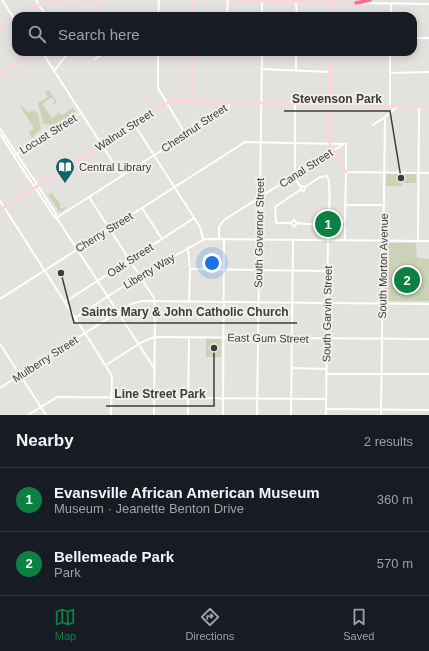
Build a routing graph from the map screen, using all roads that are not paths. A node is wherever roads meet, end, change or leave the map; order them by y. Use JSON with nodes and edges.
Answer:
{"nodes":[{"id":1,"x":2,"y":0,"type":"edge"},
{"id":2,"x":36,"y":0,"type":"edge"},
{"id":3,"x":92,"y":0,"type":"edge"},
{"id":4,"x":101,"y":0,"type":"edge"},
{"id":5,"x":159,"y":0,"type":"edge"},
{"id":6,"x":193,"y":0,"type":"edge"},
{"id":7,"x":228,"y":0,"type":"edge"},
{"id":8,"x":232,"y":0,"type":"edge"},
{"id":9,"x":262,"y":0,"type":"edge"},
{"id":10,"x":370,"y":0,"type":"edge"},
{"id":11,"x":331,"y":1,"type":"edge"},
{"id":12,"x":296,"y":2,"type":"junction"},
{"id":13,"x":356,"y":3,"type":"junction"},
{"id":14,"x":391,"y":4,"type":"junction"},
{"id":15,"x":429,"y":4,"type":"edge"},
{"id":16,"x":39,"y":5,"type":"junction"},
{"id":17,"x":28,"y":12,"type":"edge"},
{"id":18,"x":43,"y":12,"type":"edge"},
{"id":19,"x":95,"y":12,"type":"edge"},
{"id":20,"x":158,"y":12,"type":"edge"},
{"id":21,"x":193,"y":12,"type":"edge"},
{"id":22,"x":227,"y":12,"type":"edge"},
{"id":23,"x":262,"y":12,"type":"edge"},
{"id":24,"x":297,"y":12,"type":"edge"},
{"id":25,"x":331,"y":12,"type":"edge"},
{"id":26,"x":391,"y":12,"type":"edge"},
{"id":27,"x":12,"y":15,"type":"edge"},
{"id":28,"x":12,"y":22,"type":"edge"},
{"id":29,"x":0,"y":29,"type":"edge"},
{"id":30,"x":417,"y":38,"type":"edge"},
{"id":31,"x":429,"y":38,"type":"edge"},
{"id":32,"x":28,"y":56,"type":"edge"},
{"id":33,"x":45,"y":56,"type":"edge"},
{"id":34,"x":66,"y":56,"type":"edge"},
{"id":35,"x":100,"y":56,"type":"edge"},
{"id":36,"x":158,"y":56,"type":"edge"},
{"id":37,"x":192,"y":56,"type":"edge"},
{"id":38,"x":262,"y":56,"type":"edge"},
{"id":39,"x":296,"y":56,"type":"edge"},
{"id":40,"x":330,"y":56,"type":"edge"},
{"id":41,"x":390,"y":56,"type":"edge"},
{"id":42,"x":95,"y":59,"type":"dead end"},
{"id":43,"x":262,"y":69,"type":"junction"},
{"id":44,"x":296,"y":70,"type":"junction"},
{"id":45,"x":54,"y":71,"type":"junction"},
{"id":46,"x":330,"y":72,"type":"junction"},
{"id":47,"x":429,"y":72,"type":"edge"},
{"id":48,"x":390,"y":73,"type":"junction"},
{"id":49,"x":0,"y":74,"type":"edge"},
{"id":50,"x":192,"y":101,"type":"junction"},
{"id":51,"x":167,"y":103,"type":"junction"},
{"id":52,"x":230,"y":103,"type":"junction"},
{"id":53,"x":261,"y":104,"type":"junction"},
{"id":54,"x":295,"y":105,"type":"junction"},
{"id":55,"x":330,"y":106,"type":"junction"},
{"id":56,"x":390,"y":107,"type":"junction"},
{"id":57,"x":396,"y":107,"type":"junction"},
{"id":58,"x":419,"y":107,"type":"junction"},
{"id":59,"x":429,"y":107,"type":"edge"},
{"id":60,"x":81,"y":113,"type":"junction"},
{"id":61,"x":385,"y":117,"type":"junction"},
{"id":62,"x":134,"y":124,"type":"junction"},
{"id":63,"x":373,"y":125,"type":"dead end"},
{"id":64,"x":0,"y":129,"type":"edge"},
{"id":65,"x":0,"y":134,"type":"edge"},
{"id":66,"x":187,"y":135,"type":"junction"},
{"id":67,"x":260,"y":142,"type":"junction"},
{"id":68,"x":295,"y":142,"type":"junction"},
{"id":69,"x":330,"y":143,"type":"junction"},
{"id":70,"x":343,"y":144,"type":"junction"},
{"id":71,"x":101,"y":145,"type":"junction"},
{"id":72,"x":333,"y":150,"type":"junction"},
{"id":73,"x":17,"y":154,"type":"junction"},
{"id":74,"x":14,"y":156,"type":"junction"},
{"id":75,"x":154,"y":156,"type":"junction"},
{"id":76,"x":346,"y":172,"type":"junction"},
{"id":77,"x":384,"y":172,"type":"junction"},
{"id":78,"x":418,"y":172,"type":"junction"},
{"id":79,"x":429,"y":173,"type":"edge"},
{"id":80,"x":295,"y":175,"type":"junction"},
{"id":81,"x":122,"y":176,"type":"junction"},
{"id":82,"x":38,"y":186,"type":"junction"},
{"id":83,"x":300,"y":186,"type":"junction"},
{"id":84,"x":305,"y":187,"type":"junction"},
{"id":85,"x":35,"y":188,"type":"junction"},
{"id":86,"x":174,"y":188,"type":"junction"},
{"id":87,"x":300,"y":190,"type":"junction"},
{"id":88,"x":89,"y":197,"type":"junction"},
{"id":89,"x":260,"y":198,"type":"junction"},
{"id":90,"x":0,"y":201,"type":"edge"},
{"id":91,"x":345,"y":205,"type":"junction"},
{"id":92,"x":384,"y":205,"type":"junction"},
{"id":93,"x":4,"y":207,"type":"junction"},
{"id":94,"x":142,"y":208,"type":"junction"},
{"id":95,"x":0,"y":210,"type":"edge"},
{"id":96,"x":56,"y":218,"type":"junction"},
{"id":97,"x":194,"y":218,"type":"junction"},
{"id":98,"x":345,"y":219,"type":"junction"},
{"id":99,"x":110,"y":229,"type":"junction"},
{"id":100,"x":203,"y":239,"type":"junction"},
{"id":101,"x":218,"y":239,"type":"junction"},
{"id":102,"x":224,"y":239,"type":"junction"},
{"id":103,"x":259,"y":239,"type":"junction"},
{"id":104,"x":293,"y":239,"type":"junction"},
{"id":105,"x":162,"y":240,"type":"junction"},
{"id":106,"x":328,"y":240,"type":"junction"},
{"id":107,"x":345,"y":240,"type":"junction"},
{"id":108,"x":383,"y":241,"type":"junction"},
{"id":109,"x":418,"y":241,"type":"junction"},
{"id":110,"x":429,"y":241,"type":"edge"},
{"id":111,"x":188,"y":247,"type":"junction"},
{"id":112,"x":77,"y":250,"type":"junction"},
{"id":113,"x":130,"y":261,"type":"junction"},
{"id":114,"x":190,"y":269,"type":"junction"},
{"id":115,"x":224,"y":270,"type":"junction"},
{"id":116,"x":258,"y":270,"type":"junction"},
{"id":117,"x":44,"y":271,"type":"junction"},
{"id":118,"x":293,"y":271,"type":"junction"},
{"id":119,"x":327,"y":271,"type":"junction"},
{"id":120,"x":140,"y":276,"type":"junction"},
{"id":121,"x":98,"y":281,"type":"junction"},
{"id":122,"x":108,"y":297,"type":"junction"},
{"id":123,"x":0,"y":299,"type":"edge"},
{"id":124,"x":65,"y":302,"type":"junction"},
{"id":125,"x":155,"y":302,"type":"junction"},
{"id":126,"x":190,"y":302,"type":"junction"},
{"id":127,"x":224,"y":302,"type":"junction"},
{"id":128,"x":258,"y":303,"type":"junction"},
{"id":129,"x":293,"y":303,"type":"junction"},
{"id":130,"x":327,"y":304,"type":"junction"},
{"id":131,"x":382,"y":304,"type":"junction"},
{"id":132,"x":429,"y":304,"type":"edge"},
{"id":133,"x":117,"y":313,"type":"junction"},
{"id":134,"x":75,"y":318,"type":"junction"},
{"id":135,"x":85,"y":333,"type":"junction"},
{"id":136,"x":155,"y":337,"type":"junction"},
{"id":137,"x":189,"y":337,"type":"junction"},
{"id":138,"x":224,"y":337,"type":"junction"},
{"id":139,"x":258,"y":338,"type":"junction"},
{"id":140,"x":292,"y":338,"type":"junction"},
{"id":141,"x":327,"y":338,"type":"junction"},
{"id":142,"x":382,"y":339,"type":"junction"},
{"id":143,"x":429,"y":339,"type":"edge"},
{"id":144,"x":0,"y":344,"type":"edge"},
{"id":145,"x":138,"y":344,"type":"junction"},
{"id":146,"x":106,"y":365,"type":"junction"},
{"id":147,"x":154,"y":368,"type":"junction"},
{"id":148,"x":292,"y":368,"type":"junction"},
{"id":149,"x":326,"y":369,"type":"junction"},
{"id":150,"x":326,"y":374,"type":"junction"},
{"id":151,"x":381,"y":374,"type":"junction"},
{"id":152,"x":429,"y":374,"type":"edge"},
{"id":153,"x":20,"y":375,"type":"junction"},
{"id":154,"x":0,"y":388,"type":"edge"},
{"id":155,"x":112,"y":398,"type":"junction"},
{"id":156,"x":154,"y":398,"type":"junction"},
{"id":157,"x":188,"y":398,"type":"junction"},
{"id":158,"x":223,"y":398,"type":"junction"},
{"id":159,"x":257,"y":399,"type":"junction"},
{"id":160,"x":292,"y":399,"type":"junction"},
{"id":161,"x":326,"y":399,"type":"junction"},
{"id":162,"x":40,"y":407,"type":"junction"},
{"id":163,"x":326,"y":409,"type":"junction"},
{"id":164,"x":381,"y":410,"type":"junction"},
{"id":165,"x":429,"y":410,"type":"edge"},
{"id":166,"x":28,"y":415,"type":"edge"},
{"id":167,"x":46,"y":415,"type":"edge"},
{"id":168,"x":112,"y":415,"type":"edge"},
{"id":169,"x":154,"y":415,"type":"edge"},
{"id":170,"x":188,"y":415,"type":"edge"},
{"id":171,"x":222,"y":415,"type":"edge"},
{"id":172,"x":257,"y":415,"type":"edge"},
{"id":173,"x":291,"y":415,"type":"edge"},
{"id":174,"x":326,"y":415,"type":"edge"},
{"id":175,"x":381,"y":415,"type":"edge"}],
"edges":[{"from":1,"to":27,"type":"street"},
{"from":2,"to":16,"type":"street"},
{"from":3,"to":16,"type":"main road"},
{"from":4,"to":19,"type":"main road"},
{"from":5,"to":20,"type":"street"},
{"from":6,"to":21,"type":"main road"},
{"from":7,"to":22,"type":"street"},
{"from":8,"to":9,"type":"main road"},
{"from":9,"to":12,"type":"main road"},
{"from":9,"to":23,"type":"street"},
{"from":10,"to":13,"type":"highway"},
{"from":11,"to":12,"type":"main road"},
{"from":11,"to":13,"type":"main road"},
{"from":11,"to":25,"type":"main road"},
{"from":12,"to":24,"type":"street"},
{"from":13,"to":14,"type":"street"},
{"from":14,"to":15,"type":"street"},
{"from":14,"to":26,"type":"street"},
{"from":16,"to":17,"type":"main road"},
{"from":16,"to":18,"type":"street"},
{"from":28,"to":29,"type":"main road"},
{"from":30,"to":31,"type":"street"},
{"from":32,"to":49,"type":"main road"},
{"from":33,"to":45,"type":"street"},
{"from":34,"to":45,"type":"street"},
{"from":35,"to":42,"type":"street"},
{"from":36,"to":51,"type":"street"},
{"from":37,"to":50,"type":"main road"},
{"from":38,"to":43,"type":"street","name":"South Governor Street"},
{"from":39,"to":44,"type":"street"},
{"from":40,"to":46,"type":"main road"},
{"from":41,"to":48,"type":"street"},
{"from":43,"to":44,"type":"street"},
{"from":43,"to":53,"type":"street","name":"South Governor Street"},
{"from":44,"to":46,"type":"street"},
{"from":45,"to":60,"type":"street"},
{"from":46,"to":55,"type":"main road"},
{"from":47,"to":48,"type":"street"},
{"from":48,"to":56,"type":"street"},
{"from":50,"to":51,"type":"main road","name":"Walnut Street"},
{"from":50,"to":52,"type":"main road","name":"Walnut Street"},
{"from":51,"to":62,"type":"main road","name":"Walnut Street"},
{"from":51,"to":66,"type":"street"},
{"from":52,"to":53,"type":"main road","name":"Walnut Street"},
{"from":52,"to":66,"type":"street","name":"Chestnut Street"},
{"from":53,"to":54,"type":"main road","name":"Walnut Street"},
{"from":53,"to":67,"type":"street","name":"South Governor Street"},
{"from":54,"to":55,"type":"main road","name":"Walnut Street"},
{"from":54,"to":68,"type":"street"},
{"from":55,"to":56,"type":"main road","name":"Walnut Street"},
{"from":55,"to":69,"type":"main road"},
{"from":56,"to":57,"type":"main road","name":"Walnut Street"},
{"from":57,"to":58,"type":"main road","name":"Walnut Street"},
{"from":57,"to":61,"type":"street"},
{"from":58,"to":59,"type":"main road","name":"Walnut Street"},
{"from":58,"to":78,"type":"street"},
{"from":60,"to":71,"type":"street"},
{"from":60,"to":73,"type":"street","name":"Locust Street"},
{"from":61,"to":63,"type":"street"},
{"from":61,"to":77,"type":"street","name":"South Morton Avenue"},
{"from":62,"to":71,"type":"main road","name":"Walnut Street"},
{"from":62,"to":75,"type":"street"},
{"from":64,"to":73,"type":"street"},
{"from":65,"to":74,"type":"street"},
{"from":66,"to":75,"type":"street","name":"Chestnut Street"},
{"from":67,"to":68,"type":"street","name":"Cherry Street"},
{"from":67,"to":86,"type":"street","name":"Cherry Street"},
{"from":67,"to":89,"type":"street","name":"South Governor Street"},
{"from":68,"to":69,"type":"street","name":"Cherry Street"},
{"from":68,"to":80,"type":"street"},
{"from":69,"to":70,"type":"street","name":"Cherry Street"},
{"from":69,"to":72,"type":"main road"},
{"from":70,"to":72,"type":"street","name":"Canal Street"},
{"from":70,"to":76,"type":"street"},
{"from":71,"to":81,"type":"street"},
{"from":71,"to":82,"type":"main road","name":"Walnut Street"},
{"from":72,"to":76,"type":"main road"},
{"from":72,"to":80,"type":"street","name":"Canal Street"},
{"from":73,"to":74,"type":"street","name":"Locust Street"},
{"from":73,"to":82,"type":"street"},
{"from":74,"to":85,"type":"street"},
{"from":75,"to":81,"type":"street","name":"Chestnut Street"},
{"from":75,"to":86,"type":"street"},
{"from":76,"to":77,"type":"street"},
{"from":76,"to":91,"type":"street"},
{"from":77,"to":78,"type":"street"},
{"from":77,"to":92,"type":"street","name":"South Morton Avenue"},
{"from":78,"to":79,"type":"street"},
{"from":78,"to":109,"type":"street"},
{"from":80,"to":83,"type":"street"},
{"from":80,"to":89,"type":"street","name":"Canal Street"},
{"from":81,"to":88,"type":"street","name":"Chestnut Street"},
{"from":82,"to":85,"type":"main road","name":"Walnut Street"},
{"from":82,"to":96,"type":"street"},
{"from":83,"to":84,"type":"street"},
{"from":83,"to":87,"type":"street"},
{"from":84,"to":87,"type":"street"},
{"from":84,"to":87,"type":"street"},
{"from":85,"to":93,"type":"main road","name":"Walnut Street"},
{"from":85,"to":96,"type":"street"},
{"from":86,"to":94,"type":"street","name":"Cherry Street"},
{"from":86,"to":97,"type":"street"},
{"from":88,"to":96,"type":"street","name":"Chestnut Street"},
{"from":88,"to":99,"type":"street"},
{"from":89,"to":101,"type":"street","name":"Canal Street"},
{"from":89,"to":103,"type":"street","name":"South Governor Street"},
{"from":90,"to":93,"type":"street"},
{"from":91,"to":92,"type":"street"},
{"from":91,"to":98,"type":"street"},
{"from":92,"to":108,"type":"street","name":"South Morton Avenue"},
{"from":93,"to":95,"type":"main road","name":"Walnut Street"},
{"from":93,"to":117,"type":"street"},
{"from":94,"to":99,"type":"street","name":"Cherry Street"},
{"from":94,"to":105,"type":"street"},
{"from":96,"to":112,"type":"street"},
{"from":97,"to":100,"type":"street"},
{"from":97,"to":105,"type":"street","name":"Oak Street"},
{"from":98,"to":106,"type":"street"},
{"from":98,"to":107,"type":"street"},
{"from":99,"to":112,"type":"street","name":"Cherry Street"},
{"from":99,"to":113,"type":"street"},
{"from":100,"to":101,"type":"street"},
{"from":100,"to":111,"type":"street","name":"Liberty Way"},
{"from":101,"to":102,"type":"street"},
{"from":102,"to":103,"type":"street"},
{"from":102,"to":115,"type":"street"},
{"from":103,"to":104,"type":"street"},
{"from":103,"to":116,"type":"street","name":"South Governor Street"},
{"from":104,"to":106,"type":"street"},
{"from":104,"to":118,"type":"street"},
{"from":105,"to":113,"type":"street","name":"Oak Street"},
{"from":106,"to":107,"type":"street"},
{"from":106,"to":119,"type":"street","name":"South Garvin Street"},
{"from":107,"to":108,"type":"street"},
{"from":108,"to":109,"type":"street"},
{"from":108,"to":131,"type":"street","name":"South Morton Avenue"},
{"from":109,"to":110,"type":"street"},
{"from":111,"to":114,"type":"street"},
{"from":111,"to":120,"type":"street","name":"Liberty Way"},
{"from":112,"to":117,"type":"street","name":"Cherry Street"},
{"from":112,"to":121,"type":"street"},
{"from":113,"to":120,"type":"street"},
{"from":113,"to":121,"type":"street","name":"Oak Street"},
{"from":114,"to":115,"type":"street"},
{"from":114,"to":126,"type":"street"},
{"from":115,"to":116,"type":"street"},
{"from":115,"to":127,"type":"street"},
{"from":116,"to":118,"type":"street"},
{"from":116,"to":128,"type":"street","name":"South Governor Street"},
{"from":117,"to":123,"type":"street","name":"Cherry Street"},
{"from":117,"to":124,"type":"street"},
{"from":118,"to":119,"type":"street"},
{"from":118,"to":129,"type":"street"},
{"from":119,"to":130,"type":"street","name":"South Garvin Street"},
{"from":120,"to":122,"type":"street","name":"Liberty Way"},
{"from":120,"to":125,"type":"street"},
{"from":121,"to":122,"type":"street"},
{"from":121,"to":124,"type":"street","name":"Oak Street"},
{"from":122,"to":133,"type":"street"},
{"from":122,"to":134,"type":"street","name":"Liberty Way"},
{"from":124,"to":134,"type":"street"},
{"from":125,"to":126,"type":"street","name":"Mulberry Street"},
{"from":125,"to":133,"type":"street","name":"Mulberry Street"},
{"from":125,"to":136,"type":"street"},
{"from":126,"to":127,"type":"street","name":"Mulberry Street"},
{"from":127,"to":128,"type":"street","name":"Mulberry Street"},
{"from":127,"to":138,"type":"street"},
{"from":128,"to":129,"type":"street","name":"Mulberry Street"},
{"from":128,"to":139,"type":"street","name":"South Governor Street"},
{"from":129,"to":130,"type":"street","name":"Mulberry Street"},
{"from":129,"to":140,"type":"street"},
{"from":130,"to":131,"type":"street","name":"Mulberry Street"},
{"from":130,"to":141,"type":"street","name":"South Garvin Street"},
{"from":131,"to":132,"type":"street","name":"Mulberry Street"},
{"from":131,"to":142,"type":"street","name":"South Morton Avenue"},
{"from":133,"to":135,"type":"street","name":"Mulberry Street"},
{"from":133,"to":145,"type":"street"},
{"from":134,"to":135,"type":"street"},
{"from":135,"to":146,"type":"street"},
{"from":135,"to":153,"type":"street","name":"Mulberry Street"},
{"from":136,"to":137,"type":"street","name":"East Gum Street"},
{"from":136,"to":145,"type":"street"},
{"from":136,"to":147,"type":"street"},
{"from":137,"to":138,"type":"street","name":"East Gum Street"},
{"from":137,"to":157,"type":"street"},
{"from":138,"to":139,"type":"street","name":"East Gum Street"},
{"from":138,"to":158,"type":"street"},
{"from":139,"to":140,"type":"street","name":"East Gum Street"},
{"from":139,"to":159,"type":"street","name":"South Governor Street"},
{"from":140,"to":141,"type":"street","name":"East Gum Street"},
{"from":140,"to":148,"type":"street"},
{"from":141,"to":142,"type":"street","name":"East Gum Street"},
{"from":141,"to":149,"type":"street","name":"South Garvin Street"},
{"from":142,"to":143,"type":"street","name":"East Gum Street"},
{"from":142,"to":151,"type":"street","name":"South Morton Avenue"},
{"from":144,"to":153,"type":"street"},
{"from":145,"to":146,"type":"street"},
{"from":145,"to":147,"type":"street"},
{"from":146,"to":155,"type":"street"},
{"from":147,"to":156,"type":"street"},
{"from":148,"to":149,"type":"street"},
{"from":148,"to":160,"type":"street"},
{"from":149,"to":150,"type":"street","name":"South Garvin Street"},
{"from":150,"to":151,"type":"street"},
{"from":150,"to":161,"type":"street","name":"South Garvin Street"},
{"from":151,"to":152,"type":"street"},
{"from":151,"to":164,"type":"street","name":"South Morton Avenue"},
{"from":153,"to":154,"type":"street","name":"Mulberry Street"},
{"from":153,"to":162,"type":"street"},
{"from":155,"to":156,"type":"street"},
{"from":155,"to":162,"type":"street"},
{"from":155,"to":168,"type":"street"},
{"from":156,"to":157,"type":"street"},
{"from":156,"to":169,"type":"street"},
{"from":157,"to":158,"type":"street"},
{"from":157,"to":170,"type":"street"},
{"from":158,"to":159,"type":"street"},
{"from":158,"to":171,"type":"street"},
{"from":159,"to":160,"type":"street"},
{"from":159,"to":172,"type":"street","name":"South Governor Street"},
{"from":160,"to":161,"type":"street"},
{"from":160,"to":173,"type":"street"},
{"from":161,"to":163,"type":"street","name":"South Garvin Street"},
{"from":162,"to":166,"type":"street"},
{"from":162,"to":167,"type":"street"},
{"from":163,"to":164,"type":"street"},
{"from":163,"to":174,"type":"street","name":"South Garvin Street"},
{"from":164,"to":165,"type":"street"},
{"from":164,"to":175,"type":"street","name":"South Morton Avenue"}]}
